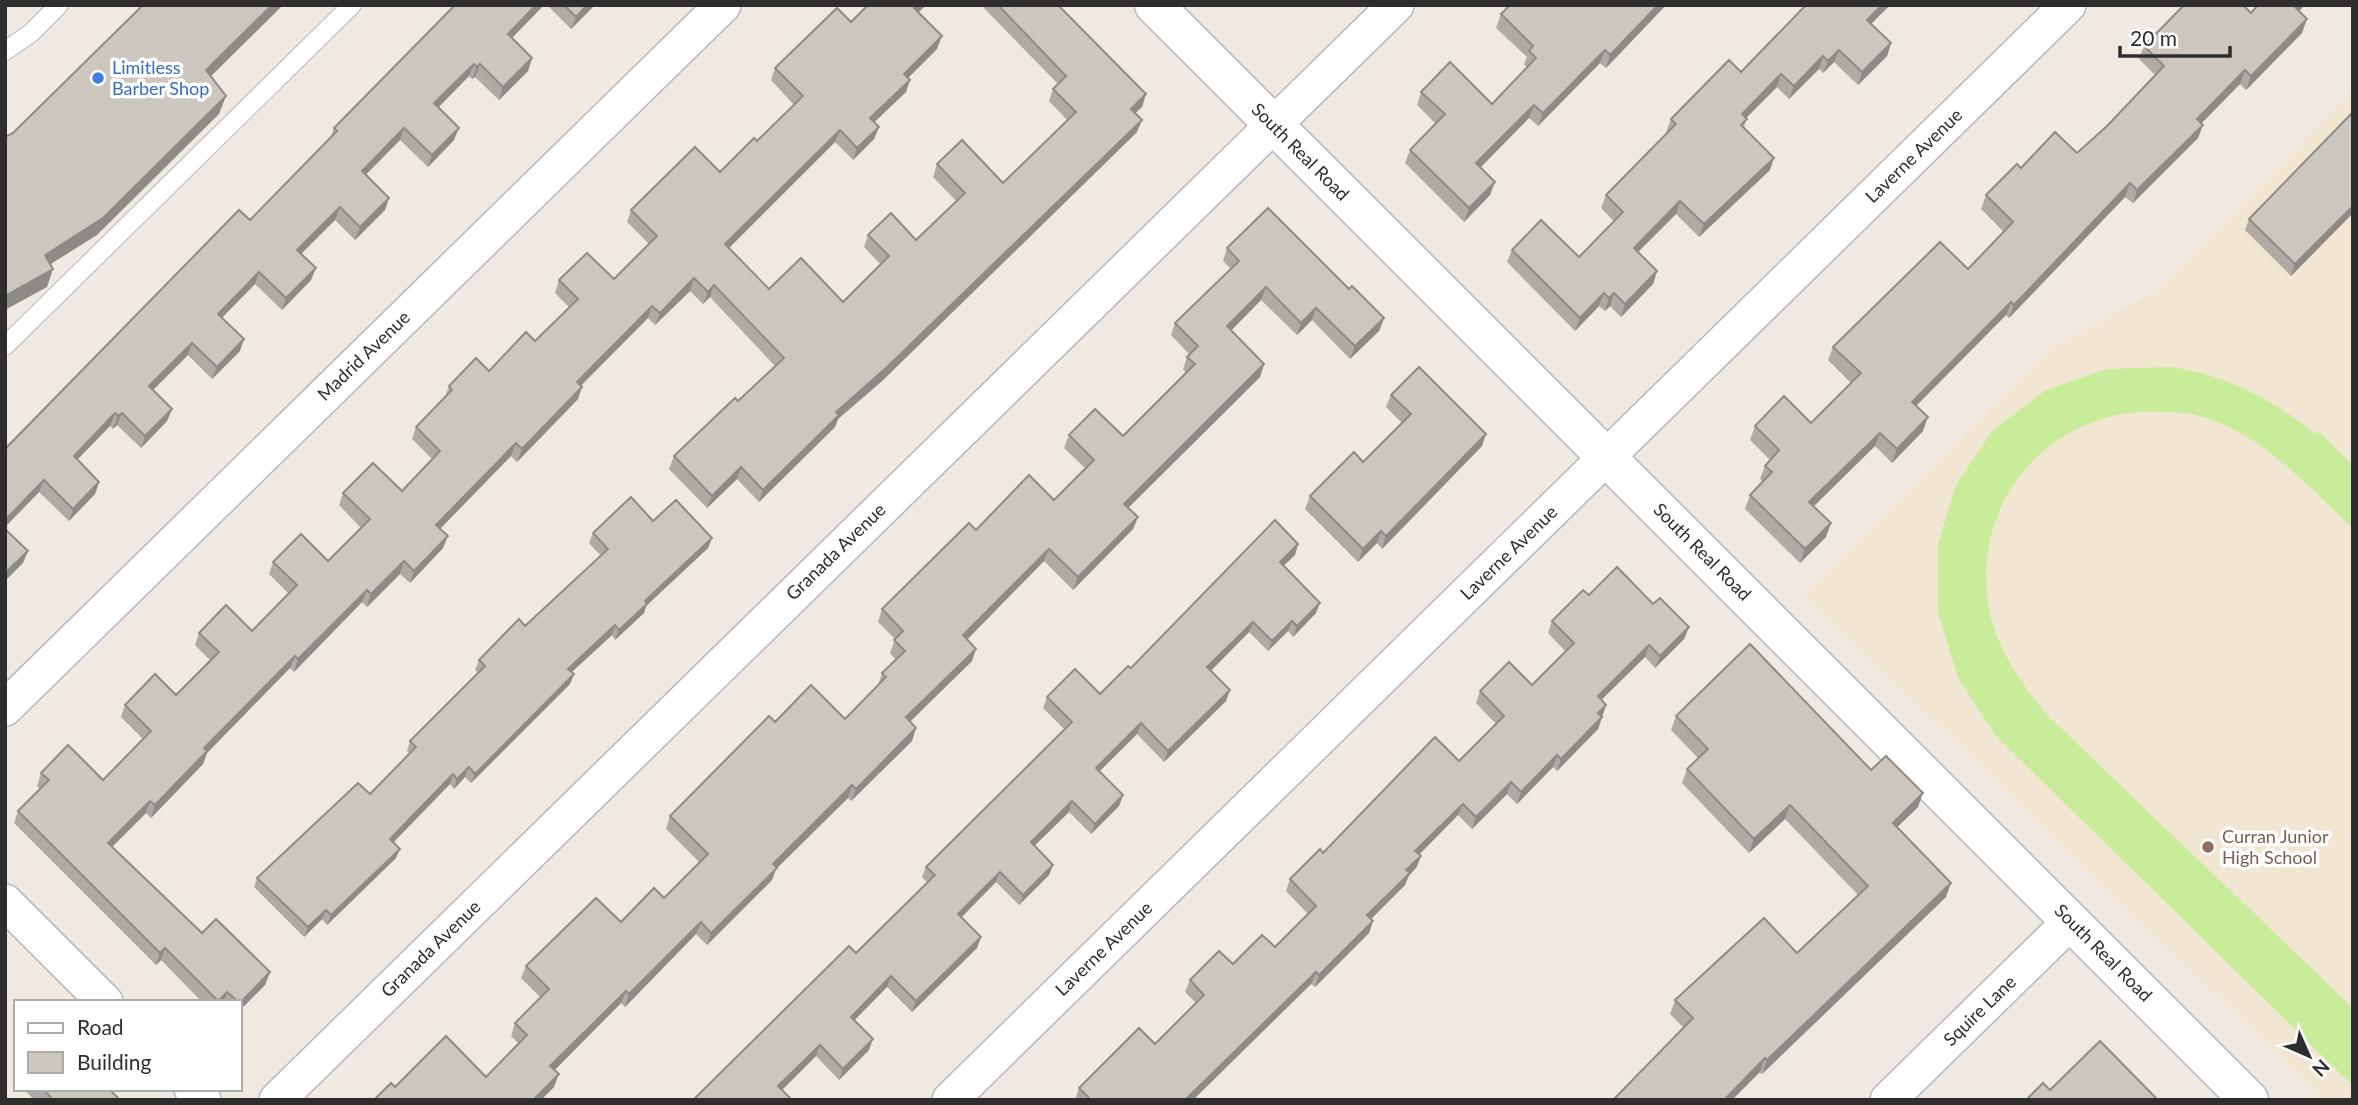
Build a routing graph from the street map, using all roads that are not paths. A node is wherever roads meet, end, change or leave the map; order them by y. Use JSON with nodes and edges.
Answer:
{"nodes":[{"id":1,"x":60,"y":5,"type":"edge"},
{"id":2,"x":352,"y":5,"type":"edge"},
{"id":3,"x":723,"y":5,"type":"edge"},
{"id":4,"x":1154,"y":5,"type":"edge"},
{"id":5,"x":1395,"y":5,"type":"edge"},
{"id":6,"x":2068,"y":5,"type":"edge"},
{"id":7,"x":5,"y":51,"type":"edge"},
{"id":8,"x":1273,"y":125,"type":"junction"},
{"id":9,"x":5,"y":346,"type":"edge"},
{"id":10,"x":1606,"y":457,"type":"junction"},
{"id":11,"x":5,"y":708,"type":"edge"},
{"id":12,"x":5,"y":902,"type":"edge"},
{"id":13,"x":2071,"y":921,"type":"junction"},
{"id":14,"x":103,"y":1000,"type":"edge"},
{"id":15,"x":276,"y":1100,"type":"edge"},
{"id":16,"x":950,"y":1100,"type":"edge"},
{"id":17,"x":1888,"y":1100,"type":"edge"},
{"id":18,"x":2249,"y":1100,"type":"edge"}],
"edges":[{"from":1,"to":7,"type":"lane"},
{"from":2,"to":9,"type":"lane"},
{"from":3,"to":11,"type":"street","name":"Madrid Avenue"},
{"from":4,"to":8,"type":"street","name":"South Real Road"},
{"from":5,"to":8,"type":"street","name":"Granada Avenue"},
{"from":6,"to":10,"type":"street","name":"Laverne Avenue"},
{"from":8,"to":10,"type":"street","name":"South Real Road"},
{"from":8,"to":15,"type":"street","name":"Granada Avenue"},
{"from":10,"to":13,"type":"street","name":"South Real Road"},
{"from":10,"to":16,"type":"street","name":"Laverne Avenue"},
{"from":12,"to":14,"type":"street"},
{"from":13,"to":17,"type":"street","name":"Squire Lane"},
{"from":13,"to":18,"type":"street","name":"South Real Road"}]}
